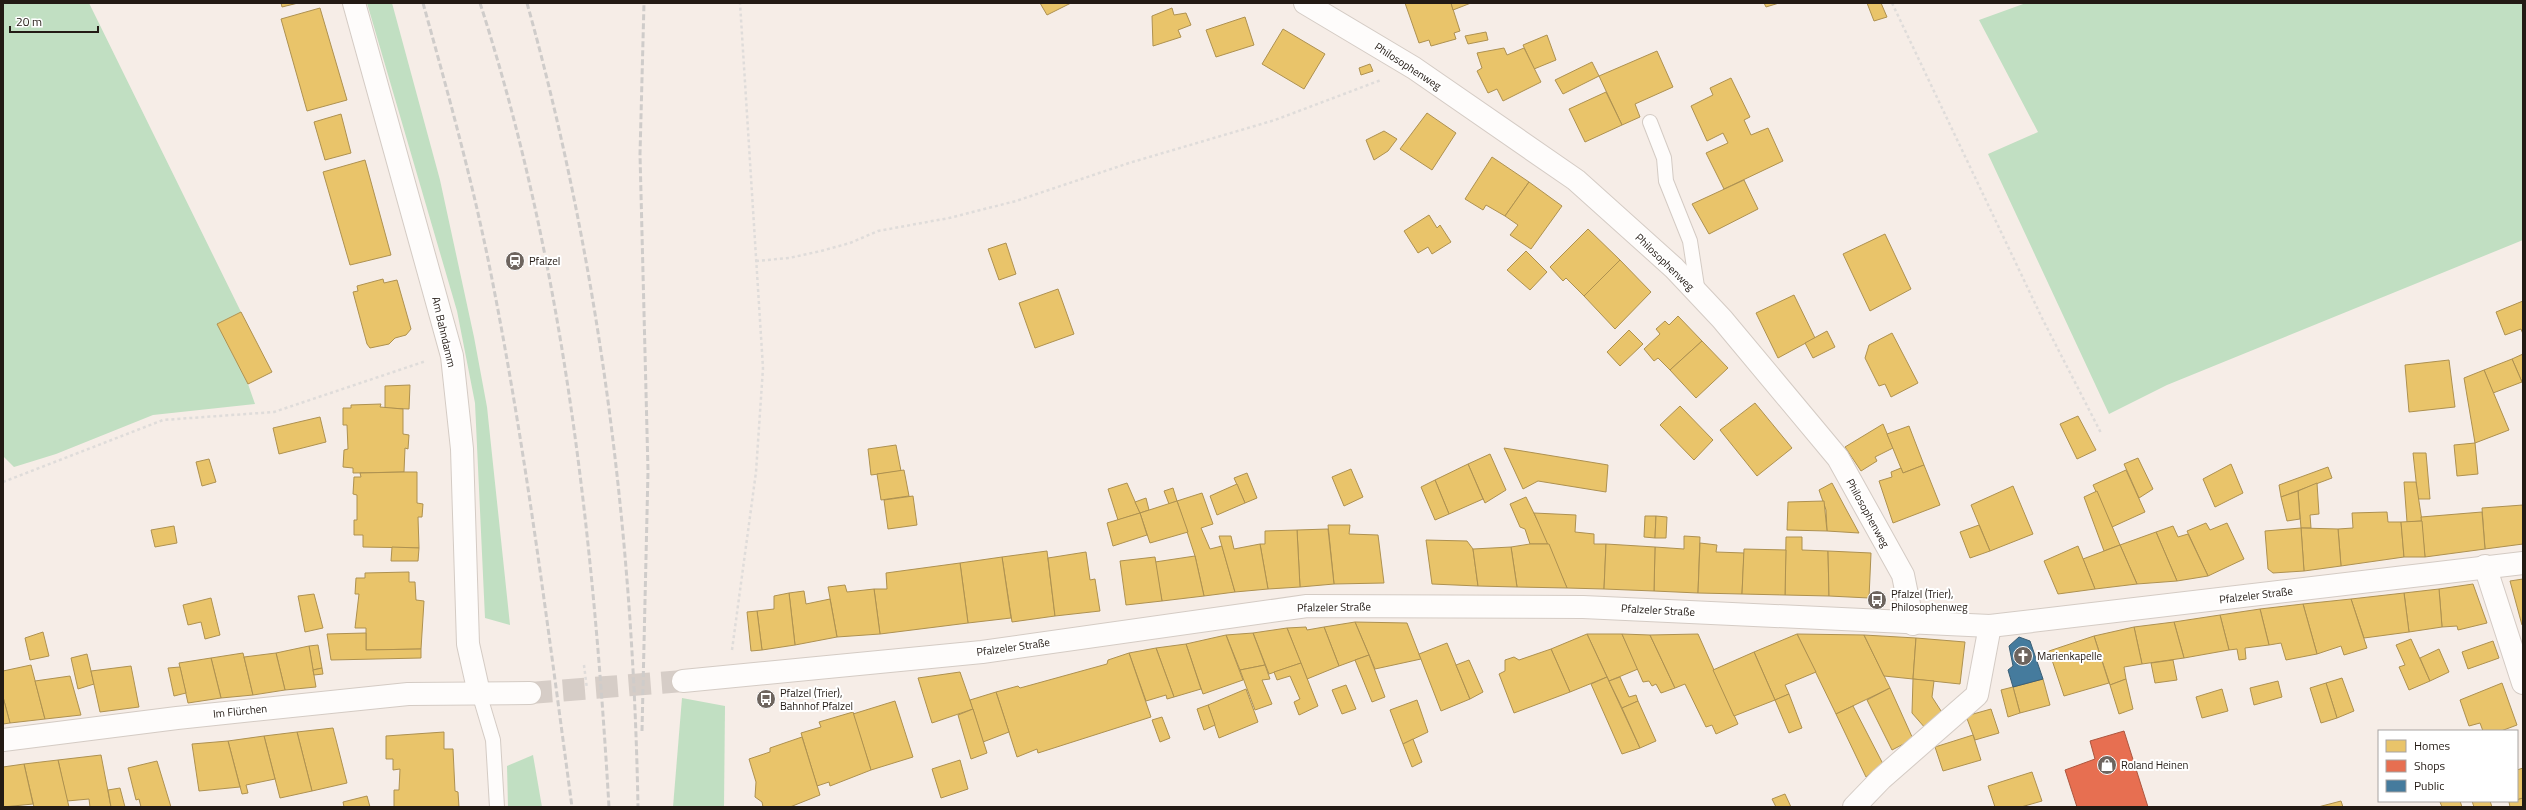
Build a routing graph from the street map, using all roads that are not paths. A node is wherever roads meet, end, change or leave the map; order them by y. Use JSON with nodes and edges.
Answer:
{"nodes":[{"id":1,"x":354,"y":3,"type":"edge"},
{"id":2,"x":1305,"y":3,"type":"edge"},
{"id":3,"x":1650,"y":122,"type":"dead end"},
{"id":4,"x":1698,"y":294,"type":"junction"},
{"id":5,"x":2523,"y":563,"type":"edge"},
{"id":6,"x":2485,"y":566,"type":"junction"},
{"id":7,"x":1913,"y":624,"type":"junction"},
{"id":8,"x":1990,"y":626,"type":"junction"},
{"id":9,"x":683,"y":681,"type":"tunnel mouth"},
{"id":10,"x":2523,"y":683,"type":"edge"},
{"id":11,"x":478,"y":694,"type":"junction"},
{"id":12,"x":530,"y":694,"type":"tunnel mouth"},
{"id":13,"x":3,"y":740,"type":"edge"},
{"id":14,"x":496,"y":807,"type":"edge"},
{"id":15,"x":1854,"y":807,"type":"edge"}],
"edges":[{"from":1,"to":11,"type":"street","name":"Am Bahndamm"},
{"from":2,"to":4,"type":"street","name":"Philosophenweg"},
{"from":3,"to":4,"type":"lane"},
{"from":4,"to":7,"type":"street","name":"Philosophenweg"},
{"from":5,"to":6,"type":"street","name":"Pfalzeler Straße"},
{"from":6,"to":8,"type":"street","name":"Pfalzeler Straße"},
{"from":6,"to":10,"type":"street"},
{"from":7,"to":8,"type":"street","name":"Pfalzeler Straße"},
{"from":7,"to":9,"type":"street","name":"Pfalzeler Straße"},
{"from":8,"to":15,"type":"street"},
{"from":11,"to":12,"type":"street"},
{"from":11,"to":13,"type":"street","name":"Im Flürchen"},
{"from":11,"to":14,"type":"lane"}]}
